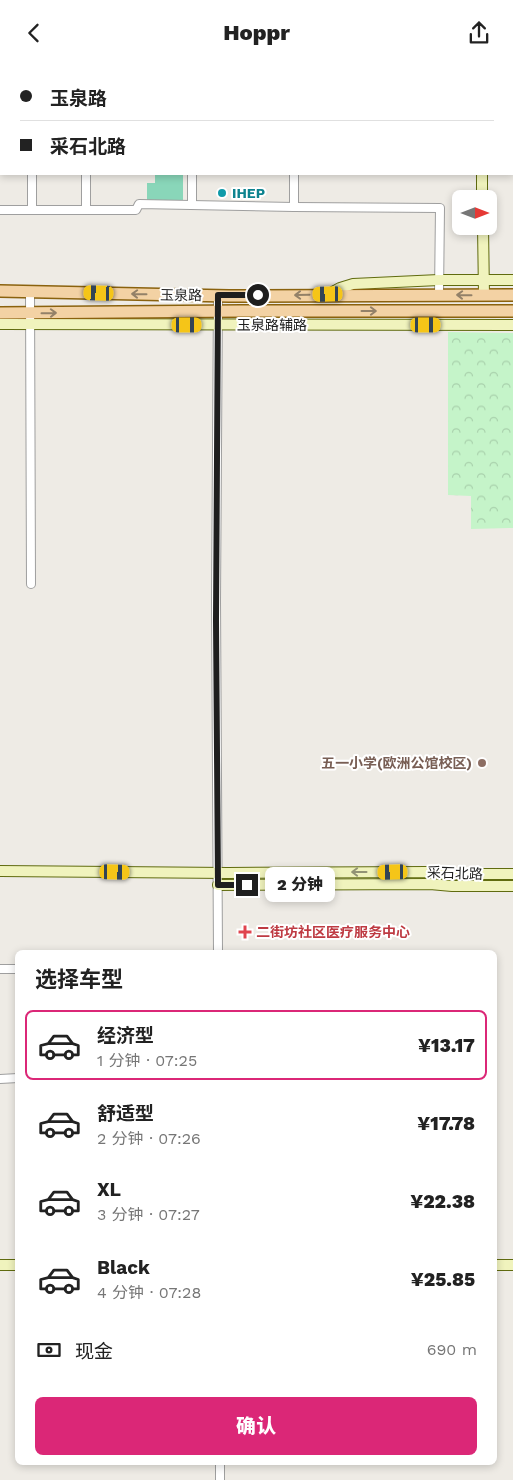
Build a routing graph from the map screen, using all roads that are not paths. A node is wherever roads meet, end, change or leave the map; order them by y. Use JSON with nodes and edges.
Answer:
{"nodes":[{"id":1,"x":32,"y":175,"type":"edge"},
{"id":2,"x":86,"y":175,"type":"edge"},
{"id":3,"x":192,"y":175,"type":"edge"},
{"id":4,"x":294,"y":175,"type":"edge"},
{"id":5,"x":482,"y":175,"type":"edge"},
{"id":6,"x":482,"y":190,"type":"edge"},
{"id":7,"x":192,"y":205,"type":"junction"},
{"id":8,"x":294,"y":207,"type":"junction"},
{"id":9,"x":0,"y":210,"type":"edge"},
{"id":10,"x":32,"y":210,"type":"junction"},
{"id":11,"x":86,"y":210,"type":"junction"},
{"id":12,"x":483,"y":235,"type":"edge"},
{"id":13,"x":484,"y":279,"type":"junction"},
{"id":14,"x":439,"y":280,"type":"junction"},
{"id":15,"x":513,"y":280,"type":"edge"},
{"id":16,"x":0,"y":291,"type":"edge"},
{"id":17,"x":30,"y":291,"type":"junction"},
{"id":18,"x":328,"y":294,"type":"junction"},
{"id":19,"x":439,"y":294,"type":"junction"},
{"id":20,"x":218,"y":295,"type":"junction"},
{"id":21,"x":241,"y":295,"type":"junction"},
{"id":22,"x":484,"y":295,"type":"junction"},
{"id":23,"x":513,"y":295,"type":"edge"},
{"id":24,"x":218,"y":311,"type":"junction"},
{"id":25,"x":241,"y":311,"type":"junction"},
{"id":26,"x":513,"y":311,"type":"edge"},
{"id":27,"x":0,"y":313,"type":"edge"},
{"id":28,"x":29,"y":319,"type":"junction"},
{"id":29,"x":0,"y":325,"type":"edge"},
{"id":30,"x":218,"y":325,"type":"junction"},
{"id":31,"x":513,"y":325,"type":"edge"},
{"id":32,"x":31,"y":584,"type":"dead end"},
{"id":33,"x":0,"y":871,"type":"edge"},
{"id":34,"x":218,"y":873,"type":"junction"},
{"id":35,"x":513,"y":874,"type":"edge"},
{"id":36,"x":218,"y":885,"type":"junction"},
{"id":37,"x":513,"y":886,"type":"edge"},
{"id":38,"x":218,"y":950,"type":"edge"},
{"id":39,"x":0,"y":969,"type":"edge"},
{"id":40,"x":15,"y":969,"type":"edge"},
{"id":41,"x":15,"y":1078,"type":"edge"},
{"id":42,"x":0,"y":1079,"type":"edge"},
{"id":43,"x":0,"y":1265,"type":"edge"},
{"id":44,"x":15,"y":1265,"type":"edge"},
{"id":45,"x":497,"y":1265,"type":"edge"},
{"id":46,"x":513,"y":1265,"type":"edge"},
{"id":47,"x":220,"y":1465,"type":"edge"},
{"id":48,"x":220,"y":1480,"type":"edge"}],
"edges":[{"from":1,"to":10,"type":"street"},
{"from":2,"to":11,"type":"street"},
{"from":3,"to":7,"type":"street"},
{"from":4,"to":8,"type":"street"},
{"from":5,"to":6,"type":"street"},
{"from":7,"to":8,"type":"street"},
{"from":7,"to":11,"type":"street"},
{"from":8,"to":14,"type":"street"},
{"from":9,"to":10,"type":"street"},
{"from":10,"to":11,"type":"street"},
{"from":12,"to":13,"type":"street"},
{"from":13,"to":14,"type":"street"},
{"from":13,"to":15,"type":"street"},
{"from":13,"to":22,"type":"street"},
{"from":14,"to":18,"type":"street"},
{"from":14,"to":19,"type":"street"},
{"from":16,"to":17,"type":"main road","name":"玉泉路"},
{"from":20,"to":17,"type":"main road","name":"玉泉路","one_way":true},
{"from":17,"to":28,"type":"street"},
{"from":18,"to":19,"type":"main road","name":"玉泉路"},
{"from":18,"to":21,"type":"main road","name":"玉泉路","one_way":true},
{"from":22,"to":19,"type":"main road","name":"玉泉路","one_way":true},
{"from":20,"to":21,"type":"main road","name":"玉泉路"},
{"from":20,"to":24,"type":"street"},
{"from":21,"to":25,"type":"main road"},
{"from":22,"to":23,"type":"main road","name":"玉泉路"},
{"from":24,"to":25,"type":"main road","name":"玉泉路"},
{"from":28,"to":24,"type":"main road","name":"玉泉路","one_way":true},
{"from":24,"to":30,"type":"street"},
{"from":25,"to":26,"type":"main road","name":"玉泉路","one_way":true},
{"from":27,"to":28,"type":"main road","name":"玉泉路"},
{"from":28,"to":29,"type":"street","name":"玉泉路辅路"},
{"from":28,"to":30,"type":"street","name":"玉泉路辅路"},
{"from":28,"to":32,"type":"street"},
{"from":30,"to":31,"type":"street","name":"玉泉路辅路"},
{"from":30,"to":34,"type":"street"},
{"from":33,"to":34,"type":"street","name":"采石北路"},
{"from":35,"to":34,"type":"street","name":"采石北路","one_way":true},
{"from":34,"to":36,"type":"street"},
{"from":36,"to":37,"type":"street","name":"采石北路"},
{"from":36,"to":38,"type":"street"},
{"from":39,"to":40,"type":"street"},
{"from":41,"to":42,"type":"street"},
{"from":43,"to":44,"type":"street"},
{"from":45,"to":46,"type":"street"},
{"from":47,"to":48,"type":"street"}]}
